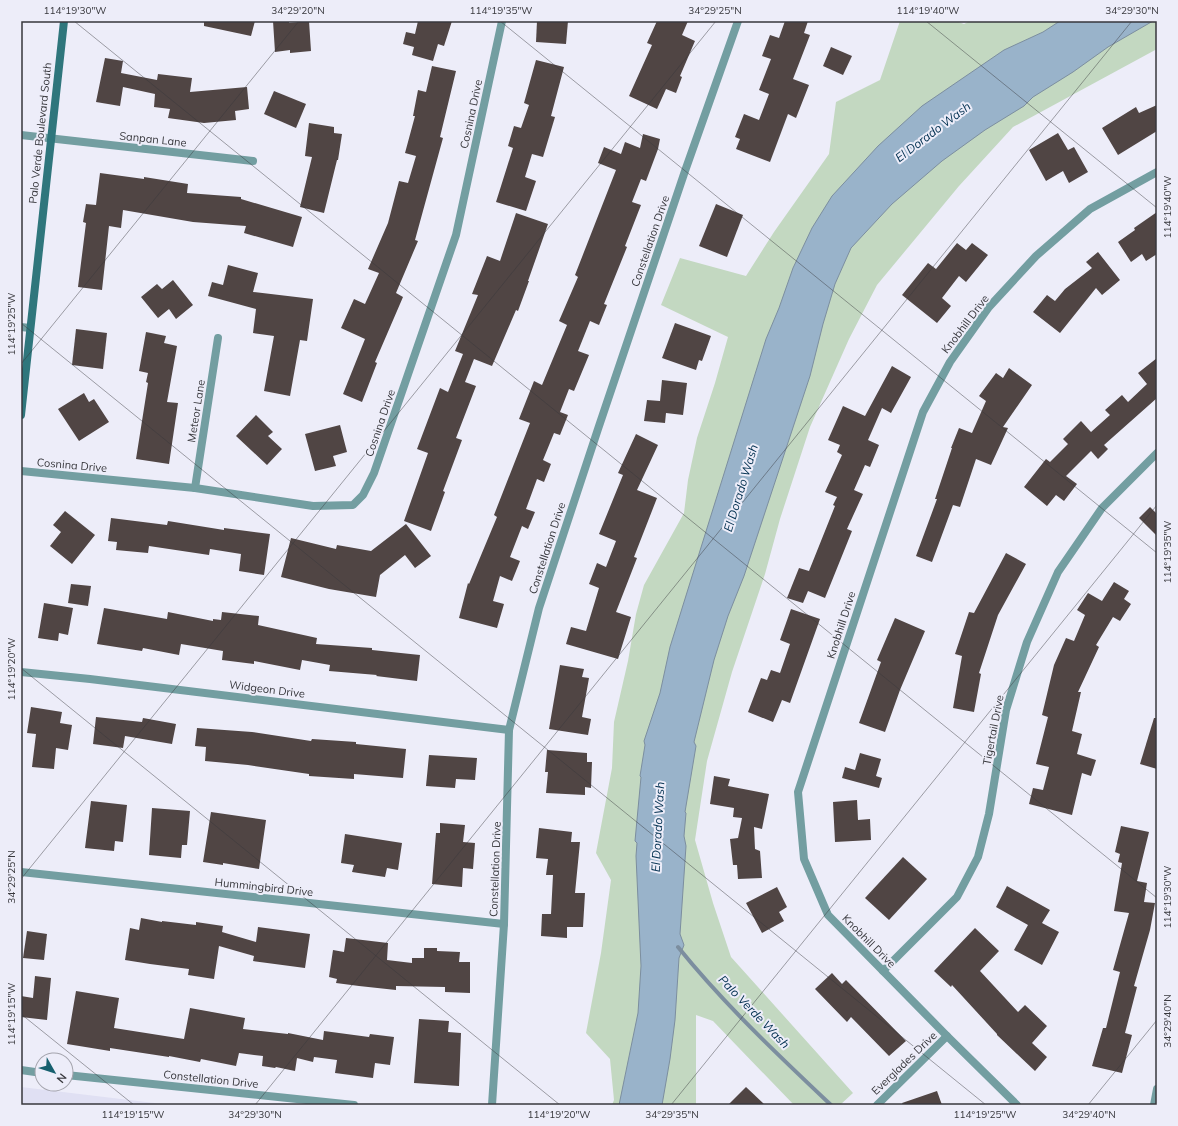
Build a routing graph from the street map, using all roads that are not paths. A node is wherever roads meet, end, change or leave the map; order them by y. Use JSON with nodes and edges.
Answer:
{"nodes":[{"id":1,"x":64,"y":21,"type":"edge"},
{"id":2,"x":502,"y":21,"type":"edge"},
{"id":3,"x":738,"y":21,"type":"edge"},
{"id":4,"x":21,"y":135,"type":"edge"},
{"id":5,"x":50,"y":138,"type":"junction"},
{"id":6,"x":253,"y":161,"type":"dead end"},
{"id":7,"x":1157,"y":172,"type":"edge"},
{"id":8,"x":21,"y":327,"type":"edge"},
{"id":9,"x":30,"y":328,"type":"junction"},
{"id":10,"x":218,"y":338,"type":"dead end"},
{"id":11,"x":21,"y":415,"type":"edge"},
{"id":12,"x":1157,"y":453,"type":"edge"},
{"id":13,"x":21,"y":472,"type":"edge"},
{"id":14,"x":195,"y":488,"type":"junction"},
{"id":15,"x":21,"y":672,"type":"edge"},
{"id":16,"x":510,"y":730,"type":"junction"},
{"id":17,"x":21,"y":872,"type":"edge"},
{"id":18,"x":504,"y":924,"type":"junction"},
{"id":19,"x":883,"y":971,"type":"junction"},
{"id":20,"x":947,"y":1036,"type":"junction"},
{"id":21,"x":21,"y":1070,"type":"edge"},
{"id":22,"x":34,"y":1072,"type":"edge"},
{"id":23,"x":74,"y":1076,"type":"edge"},
{"id":24,"x":1157,"y":1089,"type":"edge"},
{"id":25,"x":354,"y":1105,"type":"edge"},
{"id":26,"x":492,"y":1105,"type":"edge"},
{"id":27,"x":876,"y":1105,"type":"edge"},
{"id":28,"x":1017,"y":1105,"type":"edge"},
{"id":29,"x":1154,"y":1105,"type":"edge"}],
"edges":[{"from":1,"to":5,"type":"main road","name":"Palo Verde Boulevard South"},
{"from":2,"to":14,"type":"street","name":"Cosnina Drive"},
{"from":3,"to":16,"type":"street","name":"Constellation Drive"},
{"from":4,"to":5,"type":"street","name":"Sanpan Lane"},
{"from":5,"to":6,"type":"street","name":"Sanpan Lane"},
{"from":5,"to":9,"type":"main road","name":"Palo Verde Boulevard South"},
{"from":7,"to":19,"type":"street","name":"Knobhill Drive"},
{"from":8,"to":9,"type":"street"},
{"from":9,"to":11,"type":"main road","name":"Palo Verde Boulevard South"},
{"from":10,"to":14,"type":"street","name":"Meteor Lane"},
{"from":12,"to":19,"type":"street","name":"Tigertail Drive"},
{"from":13,"to":14,"type":"street","name":"Cosnina Drive"},
{"from":15,"to":16,"type":"street","name":"Widgeon Drive"},
{"from":16,"to":18,"type":"street","name":"Constellation Drive"},
{"from":17,"to":18,"type":"street","name":"Hummingbird Drive"},
{"from":18,"to":26,"type":"street","name":"Constellation Drive"},
{"from":19,"to":20,"type":"street","name":"Knobhill Drive"},
{"from":20,"to":27,"type":"street","name":"Everglades Drive"},
{"from":20,"to":28,"type":"street","name":"Knobhill Drive"},
{"from":21,"to":22,"type":"street"},
{"from":23,"to":25,"type":"street","name":"Constellation Drive"},
{"from":24,"to":29,"type":"street"}]}
